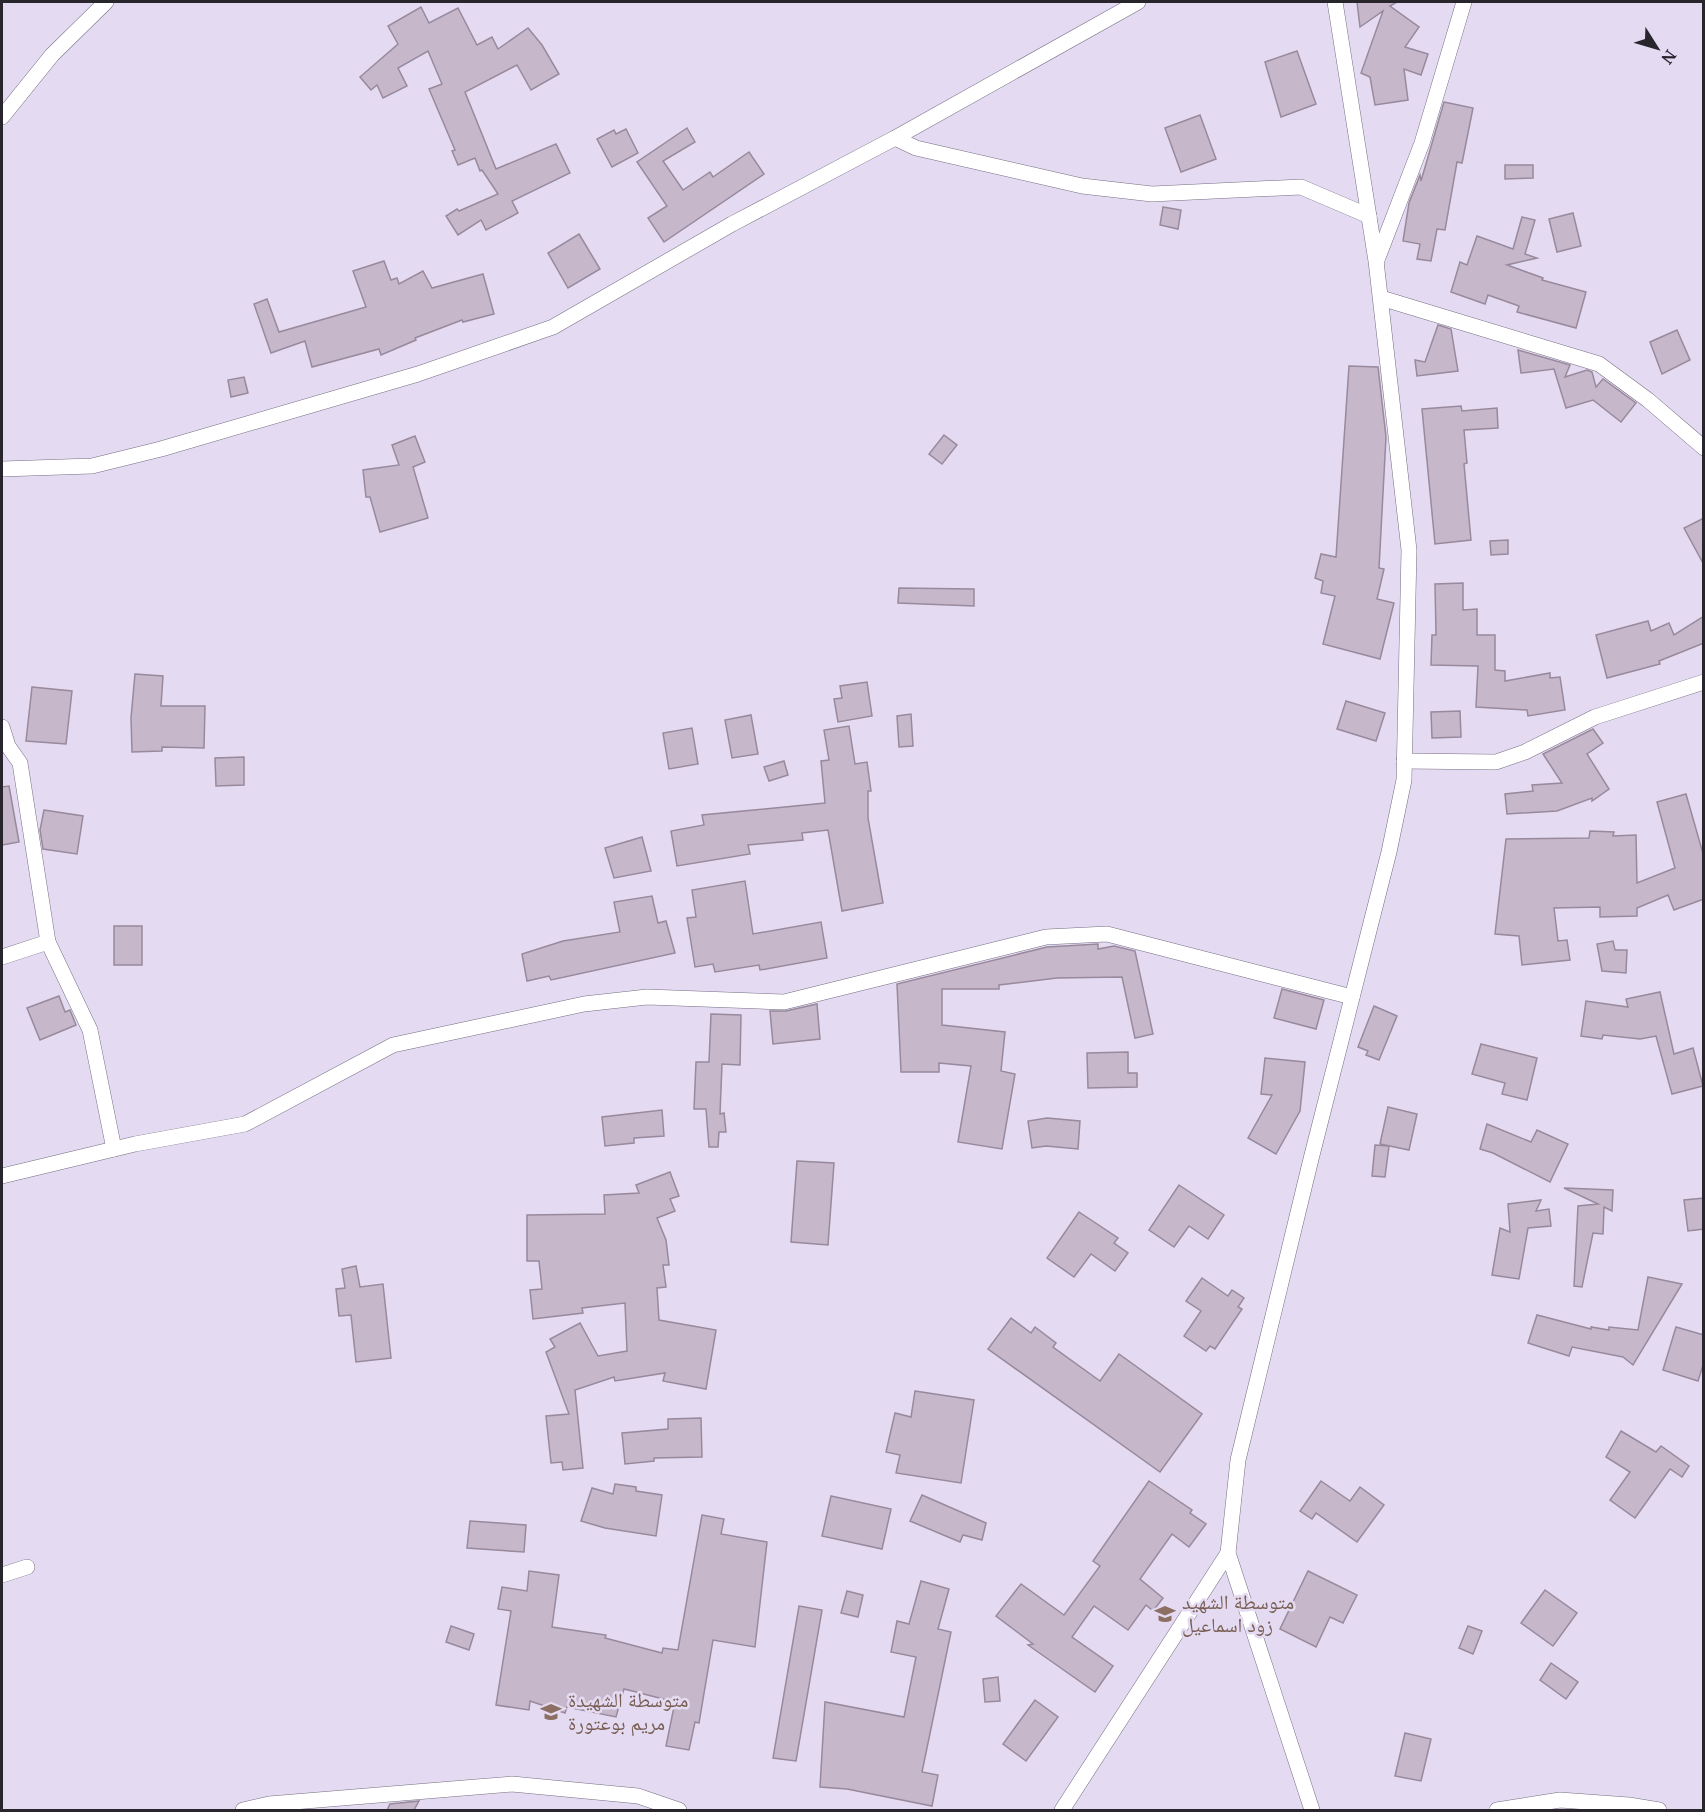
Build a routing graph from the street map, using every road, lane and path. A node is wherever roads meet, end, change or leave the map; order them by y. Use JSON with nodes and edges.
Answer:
{"nodes":[{"id":1,"x":106,"y":2,"type":"edge"},
{"id":2,"x":1138,"y":2,"type":"edge"},
{"id":3,"x":1335,"y":2,"type":"edge"},
{"id":4,"x":1464,"y":2,"type":"edge"},
{"id":5,"x":2,"y":117,"type":"edge"},
{"id":6,"x":895,"y":138,"type":"junction"},
{"id":7,"x":1370,"y":216,"type":"junction"},
{"id":8,"x":1376,"y":261,"type":"junction"},
{"id":9,"x":1380,"y":298,"type":"junction"},
{"id":10,"x":1704,"y":448,"type":"edge"},
{"id":11,"x":2,"y":469,"type":"edge"},
{"id":12,"x":1704,"y":682,"type":"edge"},
{"id":13,"x":2,"y":726,"type":"edge"},
{"id":14,"x":1404,"y":760,"type":"junction"},
{"id":15,"x":48,"y":942,"type":"junction"},
{"id":16,"x":2,"y":957,"type":"edge"},
{"id":17,"x":1352,"y":997,"type":"junction"},
{"id":18,"x":114,"y":1149,"type":"junction"},
{"id":19,"x":2,"y":1176,"type":"edge"},
{"id":20,"x":1228,"y":1552,"type":"junction"},
{"id":21,"x":27,"y":1567,"type":"dead end"},
{"id":22,"x":2,"y":1575,"type":"edge"},
{"id":23,"x":243,"y":1810,"type":"edge"},
{"id":24,"x":680,"y":1810,"type":"edge"},
{"id":25,"x":1062,"y":1810,"type":"edge"},
{"id":26,"x":1312,"y":1810,"type":"edge"},
{"id":27,"x":1497,"y":1810,"type":"edge"},
{"id":28,"x":1659,"y":1810,"type":"edge"}],
"edges":[{"from":1,"to":5,"type":"street"},
{"from":2,"to":6,"type":"street"},
{"from":3,"to":7,"type":"street"},
{"from":4,"to":8,"type":"street"},
{"from":6,"to":7,"type":"street"},
{"from":6,"to":11,"type":"street"},
{"from":7,"to":8,"type":"street"},
{"from":8,"to":9,"type":"street"},
{"from":9,"to":10,"type":"street"},
{"from":9,"to":14,"type":"street"},
{"from":12,"to":14,"type":"street"},
{"from":13,"to":15,"type":"street"},
{"from":14,"to":17,"type":"street"},
{"from":15,"to":16,"type":"street"},
{"from":15,"to":18,"type":"street"},
{"from":17,"to":18,"type":"street"},
{"from":17,"to":20,"type":"street"},
{"from":18,"to":19,"type":"street"},
{"from":20,"to":25,"type":"street"},
{"from":20,"to":26,"type":"street"},
{"from":21,"to":22,"type":"street"},
{"from":23,"to":24,"type":"street"},
{"from":27,"to":28,"type":"street"}]}
